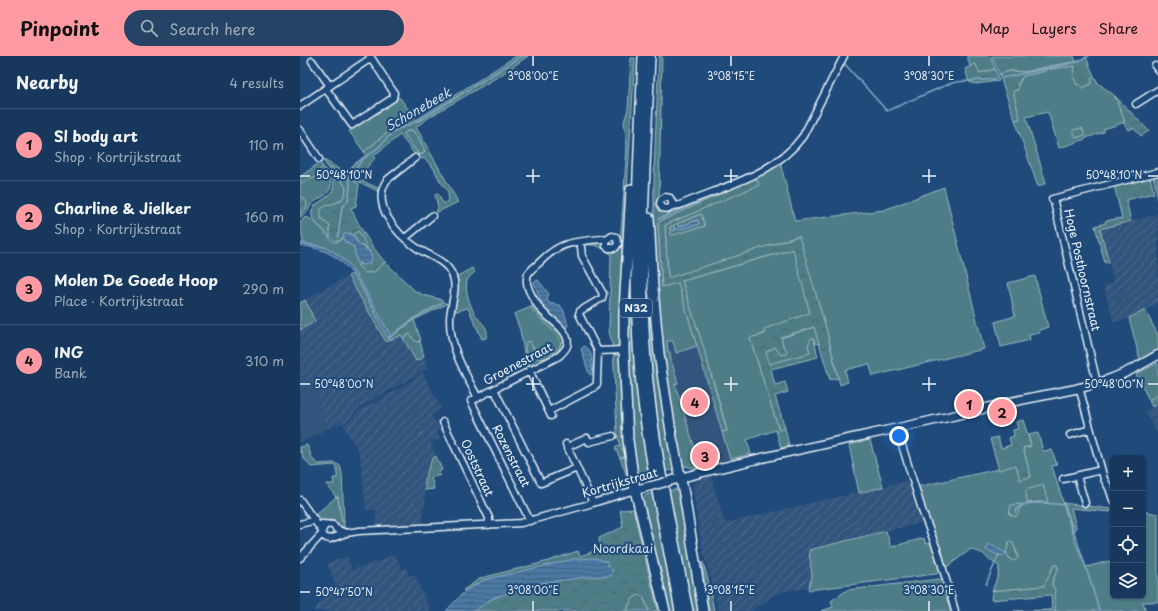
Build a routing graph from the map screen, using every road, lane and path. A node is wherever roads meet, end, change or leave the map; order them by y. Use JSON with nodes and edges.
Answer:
{"nodes":[{"id":1,"x":644,"y":56,"type":"edge"},
{"id":2,"x":650,"y":56,"type":"edge"},
{"id":3,"x":844,"y":56,"type":"edge"},
{"id":4,"x":371,"y":57,"type":"edge"},
{"id":5,"x":312,"y":61,"type":"dead end"},
{"id":6,"x":643,"y":71,"type":"junction"},
{"id":7,"x":328,"y":87,"type":"junction"},
{"id":8,"x":1158,"y":90,"type":"edge"},
{"id":9,"x":1136,"y":104,"type":"dead end"},
{"id":10,"x":300,"y":106,"type":"edge"},
{"id":11,"x":300,"y":130,"type":"edge"},
{"id":12,"x":646,"y":152,"type":"junction"},
{"id":13,"x":414,"y":158,"type":"dead end"},
{"id":14,"x":320,"y":159,"type":"dead end"},
{"id":15,"x":1158,"y":172,"type":"edge"},
{"id":16,"x":672,"y":206,"type":"dead end"},
{"id":17,"x":432,"y":216,"type":"dead end"},
{"id":18,"x":405,"y":238,"type":"junction"},
{"id":19,"x":606,"y":240,"type":"dead end"},
{"id":20,"x":581,"y":248,"type":"dead end"},
{"id":21,"x":624,"y":350,"type":"junction"},
{"id":22,"x":598,"y":351,"type":"junction"},
{"id":23,"x":1158,"y":355,"type":"edge"},
{"id":24,"x":529,"y":370,"type":"junction"},
{"id":25,"x":1097,"y":383,"type":"junction"},
{"id":26,"x":1079,"y":387,"type":"junction"},
{"id":27,"x":494,"y":389,"type":"junction"},
{"id":28,"x":478,"y":398,"type":"junction"},
{"id":29,"x":471,"y":401,"type":"joint"},
{"id":30,"x":443,"y":422,"type":"dead end"},
{"id":31,"x":897,"y":429,"type":"junction"},
{"id":32,"x":1090,"y":429,"type":"junction"},
{"id":33,"x":1070,"y":435,"type":"dead end"},
{"id":34,"x":612,"y":436,"type":"dead end"},
{"id":35,"x":577,"y":468,"type":"junction"},
{"id":36,"x":1101,"y":470,"type":"junction"},
{"id":37,"x":1077,"y":476,"type":"junction"},
{"id":38,"x":681,"y":478,"type":"junction"},
{"id":39,"x":1063,"y":479,"type":"dead end"},
{"id":40,"x":635,"y":490,"type":"junction"},
{"id":41,"x":1110,"y":491,"type":"edge"},
{"id":42,"x":300,"y":500,"type":"edge"},
{"id":43,"x":593,"y":503,"type":"junction"},
{"id":44,"x":1085,"y":503,"type":"dead end"},
{"id":45,"x":315,"y":520,"type":"junction"},
{"id":46,"x":530,"y":521,"type":"junction"},
{"id":47,"x":300,"y":524,"type":"edge"},
{"id":48,"x":489,"y":525,"type":"junction"},
{"id":49,"x":324,"y":532,"type":"junction"},
{"id":50,"x":336,"y":533,"type":"junction"},
{"id":51,"x":300,"y":558,"type":"edge"},
{"id":52,"x":665,"y":611,"type":"edge"},
{"id":53,"x":680,"y":611,"type":"edge"},
{"id":54,"x":688,"y":611,"type":"edge"},
{"id":55,"x":703,"y":611,"type":"edge"},
{"id":56,"x":955,"y":611,"type":"edge"}],
"edges":[{"from":1,"to":6,"type":"highway","number":"N32"},
{"from":2,"to":12,"type":"highway","number":"N32"},
{"from":3,"to":16,"type":"street"},
{"from":4,"to":7,"type":"street"},
{"from":4,"to":7,"type":"street"},
{"from":5,"to":7,"type":"street"},
{"from":6,"to":21,"type":"highway"},
{"from":6,"to":53,"type":"highway","number":"N32"},
{"from":7,"to":10,"type":"street"},
{"from":8,"to":9,"type":"street"},
{"from":11,"to":14,"type":"street"},
{"from":12,"to":38,"type":"highway"},
{"from":12,"to":54,"type":"highway","number":"N32"},
{"from":13,"to":18,"type":"street"},
{"from":15,"to":25,"type":"street","name":"Hoge Posthoornstraat"},
{"from":17,"to":18,"type":"street"},
{"from":18,"to":28,"type":"street"},
{"from":19,"to":24,"type":"street","name":"Groenestraat"},
{"from":20,"to":22,"type":"street"},
{"from":21,"to":22,"type":"street"},
{"from":21,"to":40,"type":"highway"},
{"from":22,"to":24,"type":"street"},
{"from":23,"to":25,"type":"main road","name":"Kortrijkstraat"},
{"from":24,"to":27,"type":"street","name":"Groenestraat"},
{"from":25,"to":26,"type":"main road","name":"Kortrijkstraat"},
{"from":26,"to":31,"type":"main road","name":"Kortrijkstraat"},
{"from":26,"to":32,"type":"street"},
{"from":27,"to":28,"type":"street","name":"Groenestraat"},
{"from":27,"to":35,"type":"street"},
{"from":28,"to":29,"type":"street","name":"Groenestraat"},
{"from":29,"to":46,"type":"street","name":"Rozenstraat"},
{"from":30,"to":48,"type":"street","name":"Ooststraat"},
{"from":31,"to":38,"type":"main road","name":"Kortrijkstraat"},
{"from":31,"to":56,"type":"street"},
{"from":32,"to":33,"type":"street"},
{"from":32,"to":36,"type":"street"},
{"from":34,"to":35,"type":"street"},
{"from":35,"to":43,"type":"street"},
{"from":36,"to":37,"type":"street"},
{"from":36,"to":41,"type":"street"},
{"from":37,"to":39,"type":"street"},
{"from":37,"to":44,"type":"street"},
{"from":38,"to":40,"type":"main road","name":"Kortrijkstraat","bridge":true},
{"from":38,"to":55,"type":"highway"},
{"from":40,"to":43,"type":"street","name":"Kortrijkstraat"},
{"from":40,"to":52,"type":"highway"},
{"from":42,"to":45,"type":"street"},
{"from":43,"to":46,"type":"street","name":"Kortrijkstraat"},
{"from":45,"to":47,"type":"street"},
{"from":45,"to":49,"type":"street"},
{"from":46,"to":48,"type":"street","name":"Kortrijkstraat"},
{"from":48,"to":50,"type":"street","name":"Kortrijkstraat"},
{"from":49,"to":50,"type":"street","name":"Kortrijkstraat"},
{"from":49,"to":50,"type":"street"},
{"from":49,"to":51,"type":"street"}]}
